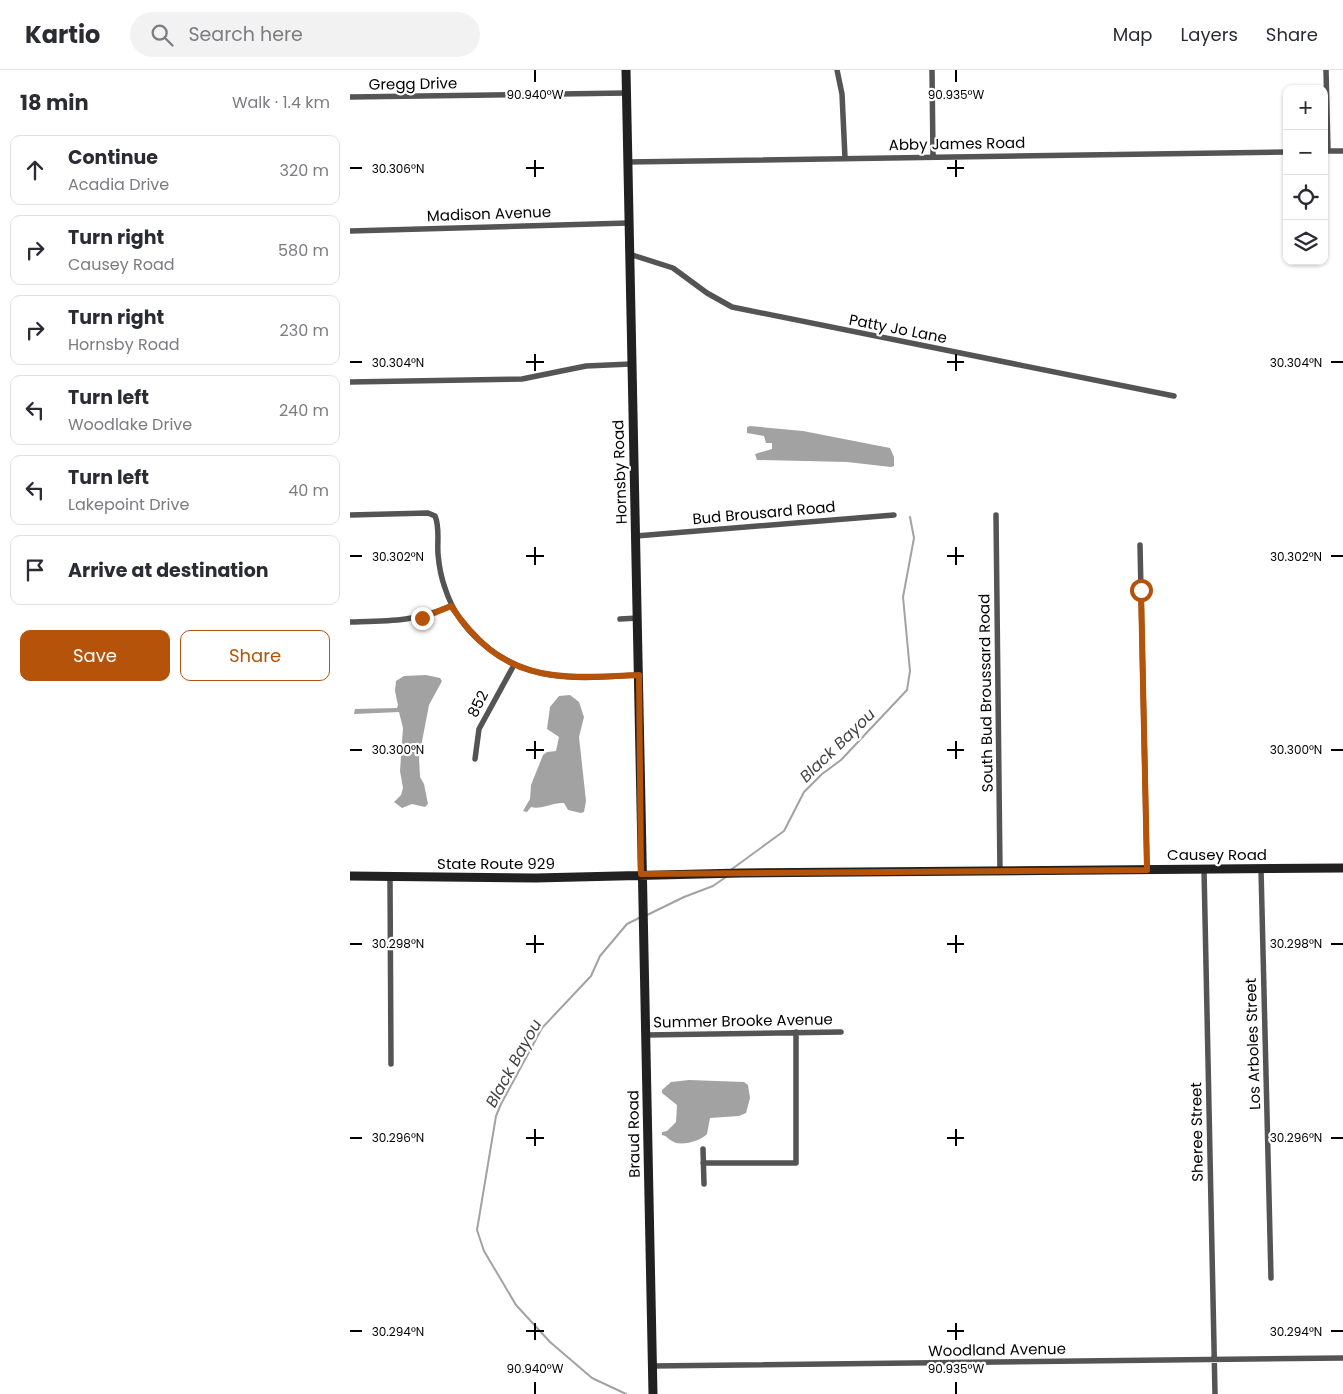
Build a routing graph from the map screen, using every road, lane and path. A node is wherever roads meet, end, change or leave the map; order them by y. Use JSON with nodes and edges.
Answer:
{"nodes":[{"id":1,"x":626,"y":70,"type":"edge"},
{"id":2,"x":837,"y":70,"type":"edge"},
{"id":3,"x":932,"y":70,"type":"edge"},
{"id":4,"x":1326,"y":70,"type":"edge"},
{"id":5,"x":626,"y":93,"type":"junction"},
{"id":6,"x":350,"y":97,"type":"edge"},
{"id":7,"x":1326,"y":130,"type":"edge"},
{"id":8,"x":1343,"y":150,"type":"edge"},
{"id":9,"x":1328,"y":151,"type":"edge"},
{"id":10,"x":1283,"y":152,"type":"edge"},
{"id":11,"x":933,"y":156,"type":"junction"},
{"id":12,"x":845,"y":158,"type":"junction"},
{"id":13,"x":627,"y":162,"type":"junction"},
{"id":14,"x":628,"y":223,"type":"junction"},
{"id":15,"x":350,"y":231,"type":"edge"},
{"id":16,"x":629,"y":254,"type":"junction"},
{"id":17,"x":631,"y":364,"type":"junction"},
{"id":18,"x":350,"y":382,"type":"edge"},
{"id":19,"x":1174,"y":396,"type":"dead end"},
{"id":20,"x":350,"y":515,"type":"edge"},
{"id":21,"x":894,"y":515,"type":"dead end"},
{"id":22,"x":996,"y":515,"type":"dead end"},
{"id":23,"x":636,"y":536,"type":"junction"},
{"id":24,"x":1140,"y":545,"type":"dead end"},
{"id":25,"x":451,"y":606,"type":"junction"},
{"id":26,"x":620,"y":618,"type":"dead end"},
{"id":27,"x":638,"y":618,"type":"junction"},
{"id":28,"x":350,"y":622,"type":"edge"},
{"id":29,"x":514,"y":665,"type":"junction"},
{"id":30,"x":639,"y":675,"type":"junction"},
{"id":31,"x":475,"y":759,"type":"dead end"},
{"id":32,"x":1343,"y":868,"type":"edge"},
{"id":33,"x":1204,"y":869,"type":"junction"},
{"id":34,"x":1261,"y":869,"type":"junction"},
{"id":35,"x":1147,"y":870,"type":"junction"},
{"id":36,"x":1000,"y":871,"type":"junction"},
{"id":37,"x":641,"y":874,"type":"junction"},
{"id":38,"x":350,"y":876,"type":"edge"},
{"id":39,"x":390,"y":878,"type":"junction"},
{"id":40,"x":796,"y":1032,"type":"junction"},
{"id":41,"x":841,"y":1032,"type":"dead end"},
{"id":42,"x":646,"y":1034,"type":"junction"},
{"id":43,"x":392,"y":1064,"type":"dead end"},
{"id":44,"x":703,"y":1149,"type":"dead end"},
{"id":45,"x":703,"y":1163,"type":"junction"},
{"id":46,"x":704,"y":1184,"type":"dead end"},
{"id":47,"x":1271,"y":1278,"type":"dead end"},
{"id":48,"x":1343,"y":1358,"type":"edge"},
{"id":49,"x":1214,"y":1360,"type":"junction"},
{"id":50,"x":651,"y":1366,"type":"junction"},
{"id":51,"x":653,"y":1394,"type":"edge"},
{"id":52,"x":1214,"y":1394,"type":"edge"}],
"edges":[{"from":1,"to":5,"type":"street","name":"Hornsby Road"},
{"from":2,"to":12,"type":"street"},
{"from":3,"to":11,"type":"street"},
{"from":4,"to":7,"type":"street"},
{"from":5,"to":6,"type":"street","name":"Gregg Drive"},
{"from":5,"to":13,"type":"street","name":"Hornsby Road"},
{"from":8,"to":9,"type":"street"},
{"from":10,"to":11,"type":"street","name":"Abby James Road"},
{"from":11,"to":12,"type":"street","name":"Abby James Road"},
{"from":12,"to":13,"type":"street","name":"Abby James Road"},
{"from":13,"to":14,"type":"street","name":"Hornsby Road"},
{"from":14,"to":15,"type":"street","name":"Madison Avenue"},
{"from":14,"to":16,"type":"street","name":"Hornsby Road"},
{"from":16,"to":17,"type":"street","name":"Hornsby Road"},
{"from":16,"to":19,"type":"street","name":"Patty Jo Lane"},
{"from":17,"to":18,"type":"street"},
{"from":17,"to":23,"type":"street","name":"Hornsby Road"},
{"from":20,"to":25,"type":"street"},
{"from":21,"to":23,"type":"street","name":"Bud Brousard Road"},
{"from":22,"to":36,"type":"street","name":"South Bud Broussard Road"},
{"from":23,"to":27,"type":"street","name":"Hornsby Road"},
{"from":24,"to":35,"type":"street"},
{"from":25,"to":28,"type":"street"},
{"from":25,"to":29,"type":"street"},
{"from":26,"to":27,"type":"street"},
{"from":27,"to":30,"type":"street","name":"Hornsby Road"},
{"from":29,"to":30,"type":"street"},
{"from":29,"to":31,"type":"street","name":"852"},
{"from":30,"to":37,"type":"street","name":"Hornsby Road"},
{"from":32,"to":34,"type":"street","name":"Causey Road"},
{"from":33,"to":34,"type":"street","name":"Causey Road"},
{"from":33,"to":35,"type":"street","name":"Causey Road"},
{"from":33,"to":49,"type":"street","name":"Sheree Street"},
{"from":34,"to":47,"type":"street","name":"Los Arboles Street"},
{"from":35,"to":36,"type":"street","name":"Causey Road"},
{"from":36,"to":37,"type":"street","name":"Causey Road"},
{"from":37,"to":39,"type":"street","name":"State Route 929"},
{"from":37,"to":42,"type":"street","name":"Braud Road"},
{"from":38,"to":39,"type":"street","name":"State Route 929"},
{"from":39,"to":43,"type":"street"},
{"from":40,"to":41,"type":"street","name":"Summer Brooke Avenue"},
{"from":40,"to":42,"type":"street","name":"Summer Brooke Avenue"},
{"from":40,"to":45,"type":"street"},
{"from":42,"to":50,"type":"street","name":"Braud Road"},
{"from":44,"to":45,"type":"street"},
{"from":45,"to":46,"type":"street"},
{"from":48,"to":49,"type":"street","name":"Woodland Avenue"},
{"from":49,"to":50,"type":"street","name":"Woodland Avenue"},
{"from":49,"to":52,"type":"street","name":"Sheree Street"},
{"from":50,"to":51,"type":"street","name":"Braud Road"}]}
